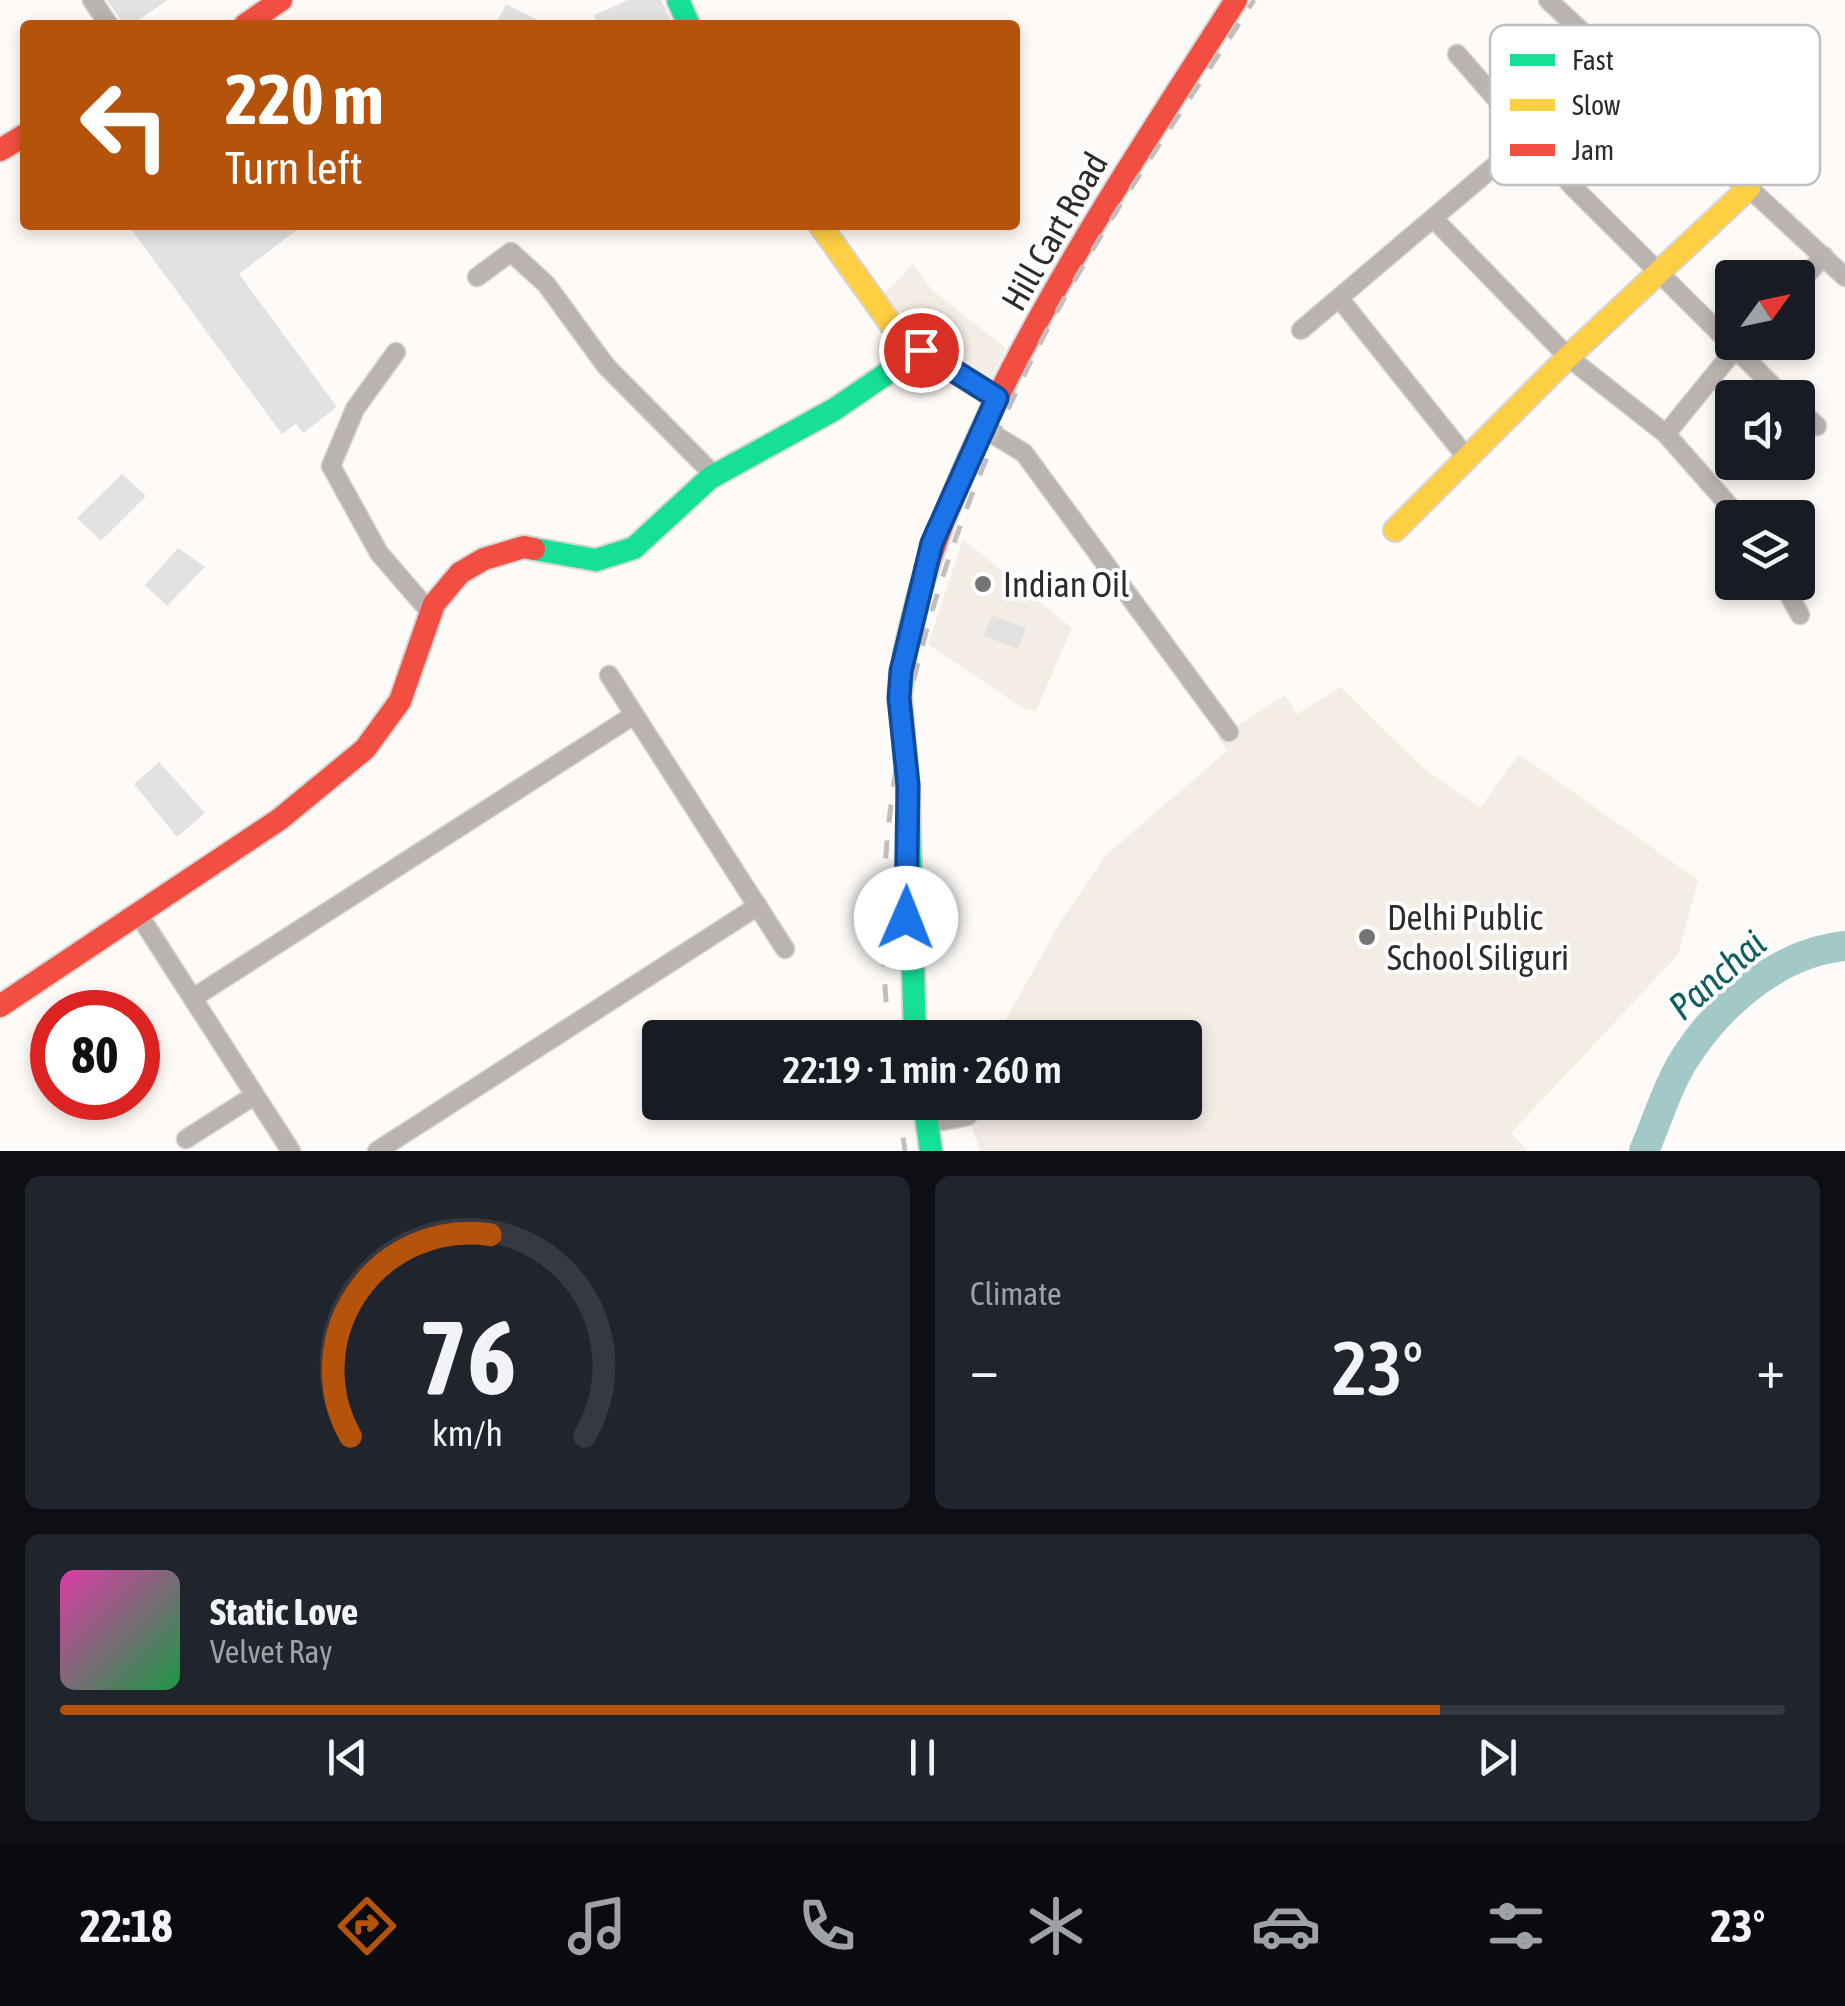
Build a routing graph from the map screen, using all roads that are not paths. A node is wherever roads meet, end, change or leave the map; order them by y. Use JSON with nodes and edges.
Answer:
{"nodes":[{"id":1,"x":280,"y":0,"type":"edge"},
{"id":2,"x":1236,"y":0,"type":"edge"},
{"id":3,"x":1548,"y":0,"type":"edge"},
{"id":4,"x":252,"y":20,"type":"edge"},
{"id":5,"x":1575,"y":25,"type":"edge"},
{"id":6,"x":1456,"y":54,"type":"dead end"},
{"id":7,"x":1490,"y":92,"type":"edge"},
{"id":8,"x":1490,"y":170,"type":"edge"},
{"id":9,"x":1575,"y":185,"type":"edge"},
{"id":10,"x":1746,"y":185,"type":"edge"},
{"id":11,"x":1749,"y":188,"type":"junction"},
{"id":12,"x":1433,"y":218,"type":"junction"},
{"id":13,"x":823,"y":230,"type":"edge"},
{"id":14,"x":1824,"y":256,"type":"junction"},
{"id":15,"x":1815,"y":266,"type":"edge"},
{"id":16,"x":1658,"y":274,"type":"junction"},
{"id":17,"x":478,"y":276,"type":"dead end"},
{"id":18,"x":1845,"y":277,"type":"edge"},
{"id":19,"x":1339,"y":298,"type":"junction"},
{"id":20,"x":1715,"y":326,"type":"edge"},
{"id":21,"x":1301,"y":330,"type":"dead end"},
{"id":22,"x":921,"y":350,"type":"junction"},
{"id":23,"x":396,"y":352,"type":"dead end"},
{"id":24,"x":1568,"y":357,"type":"junction"},
{"id":25,"x":1726,"y":360,"type":"edge"},
{"id":26,"x":1750,"y":360,"type":"edge"},
{"id":27,"x":1768,"y":380,"type":"edge"},
{"id":28,"x":997,"y":398,"type":"junction"},
{"id":29,"x":984,"y":428,"type":"junction"},
{"id":30,"x":1666,"y":434,"type":"junction"},
{"id":31,"x":1468,"y":458,"type":"junction"},
{"id":32,"x":714,"y":476,"type":"junction"},
{"id":33,"x":1724,"y":500,"type":"edge"},
{"id":34,"x":1395,"y":530,"type":"dead end"},
{"id":35,"x":1792,"y":600,"type":"edge"},
{"id":36,"x":430,"y":612,"type":"junction"},
{"id":37,"x":1800,"y":616,"type":"dead end"},
{"id":38,"x":609,"y":676,"type":"dead end"},
{"id":39,"x":634,"y":715,"type":"junction"},
{"id":40,"x":1230,"y":732,"type":"dead end"},
{"id":41,"x":758,"y":906,"type":"junction"},
{"id":42,"x":139,"y":914,"type":"junction"},
{"id":43,"x":785,"y":948,"type":"dead end"},
{"id":44,"x":193,"y":998,"type":"junction"},
{"id":45,"x":0,"y":1006,"type":"edge"},
{"id":46,"x":914,"y":1020,"type":"edge"},
{"id":47,"x":255,"y":1095,"type":"junction"},
{"id":48,"x":927,"y":1120,"type":"edge"},
{"id":49,"x":186,"y":1139,"type":"dead end"},
{"id":50,"x":292,"y":1151,"type":"edge"},
{"id":51,"x":377,"y":1151,"type":"edge"},
{"id":52,"x":932,"y":1151,"type":"edge"}],
"edges":[{"from":1,"to":4,"type":"main road"},
{"from":2,"to":28,"type":"main road","name":"Hill Cart Road"},
{"from":3,"to":5,"type":"street"},
{"from":6,"to":7,"type":"street"},
{"from":8,"to":12,"type":"street"},
{"from":9,"to":16,"type":"street"},
{"from":10,"to":11,"type":"main road"},
{"from":11,"to":14,"type":"street"},
{"from":11,"to":16,"type":"main road"},
{"from":12,"to":19,"type":"street"},
{"from":12,"to":24,"type":"street"},
{"from":13,"to":22,"type":"main road"},
{"from":14,"to":15,"type":"street"},
{"from":14,"to":18,"type":"street"},
{"from":16,"to":20,"type":"street"},
{"from":16,"to":24,"type":"main road"},
{"from":17,"to":32,"type":"street"},
{"from":19,"to":21,"type":"street"},
{"from":19,"to":31,"type":"street"},
{"from":22,"to":28,"type":"main road"},
{"from":22,"to":32,"type":"main road"},
{"from":23,"to":36,"type":"street"},
{"from":24,"to":30,"type":"street"},
{"from":24,"to":31,"type":"main road"},
{"from":25,"to":30,"type":"street"},
{"from":26,"to":27,"type":"street"},
{"from":28,"to":29,"type":"main road","name":"Hill Cart Road"},
{"from":29,"to":40,"type":"street"},
{"from":29,"to":46,"type":"main road","name":"Hill Cart Road"},
{"from":30,"to":33,"type":"street"},
{"from":31,"to":34,"type":"main road"},
{"from":32,"to":36,"type":"main road"},
{"from":35,"to":37,"type":"street"},
{"from":36,"to":42,"type":"main road"},
{"from":38,"to":39,"type":"street"},
{"from":39,"to":41,"type":"street"},
{"from":39,"to":44,"type":"street"},
{"from":41,"to":43,"type":"street"},
{"from":41,"to":51,"type":"street"},
{"from":42,"to":44,"type":"street"},
{"from":42,"to":45,"type":"main road"},
{"from":44,"to":47,"type":"street"},
{"from":47,"to":49,"type":"street"},
{"from":47,"to":50,"type":"street"},
{"from":48,"to":52,"type":"main road"}]}
